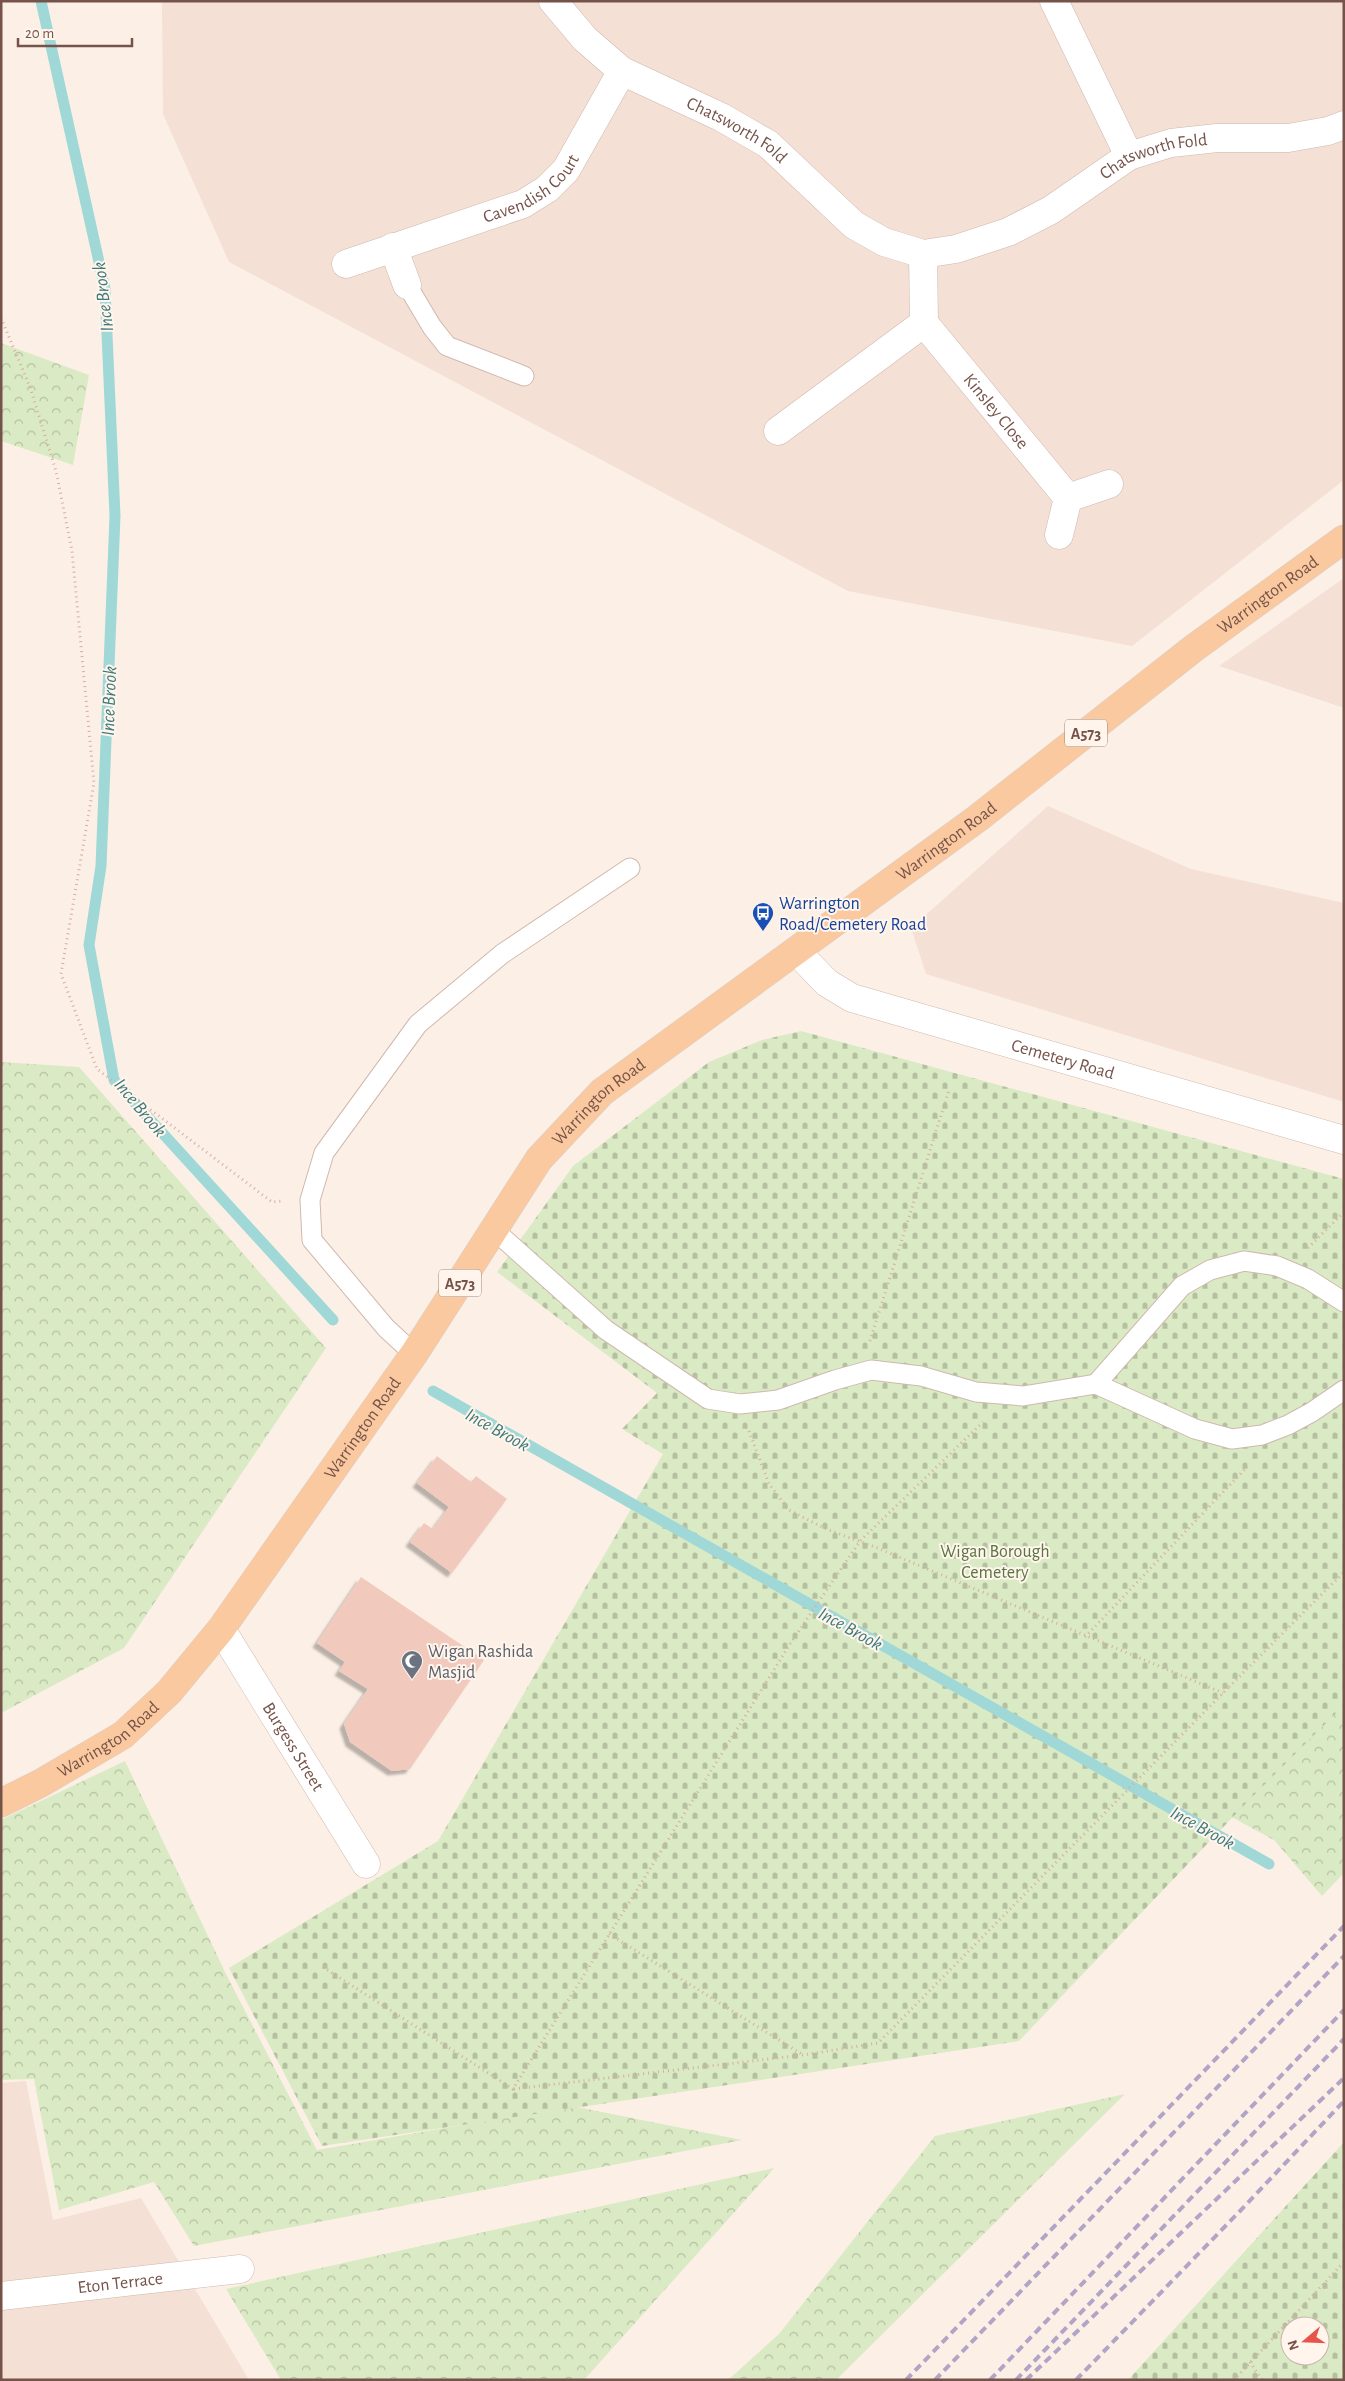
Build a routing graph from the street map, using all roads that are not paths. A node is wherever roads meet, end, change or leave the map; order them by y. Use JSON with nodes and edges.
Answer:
{"nodes":[{"id":1,"x":553,"y":1,"type":"edge"},
{"id":2,"x":1054,"y":1,"type":"edge"},
{"id":3,"x":622,"y":71,"type":"junction"},
{"id":4,"x":1344,"y":125,"type":"edge"},
{"id":5,"x":1129,"y":156,"type":"junction"},
{"id":6,"x":392,"y":247,"type":"junction"},
{"id":7,"x":922,"y":254,"type":"junction"},
{"id":8,"x":346,"y":264,"type":"dead end"},
{"id":9,"x":407,"y":286,"type":"joint"},
{"id":10,"x":924,"y":323,"type":"junction"},
{"id":11,"x":524,"y":376,"type":"dead end"},
{"id":12,"x":778,"y":432,"type":"dead end"},
{"id":13,"x":1109,"y":484,"type":"dead end"},
{"id":14,"x":1068,"y":498,"type":"junction"},
{"id":15,"x":1059,"y":535,"type":"dead end"},
{"id":16,"x":1344,"y":539,"type":"edge"},
{"id":17,"x":630,"y":868,"type":"dead end"},
{"id":18,"x":797,"y":952,"type":"junction"},
{"id":19,"x":1344,"y":1140,"type":"edge"},
{"id":20,"x":494,"y":1230,"type":"junction"},
{"id":21,"x":1344,"y":1302,"type":"edge"},
{"id":22,"x":414,"y":1354,"type":"junction"},
{"id":23,"x":1096,"y":1384,"type":"junction"},
{"id":24,"x":1344,"y":1390,"type":"edge"},
{"id":25,"x":221,"y":1629,"type":"junction"},
{"id":26,"x":1,"y":1803,"type":"edge"},
{"id":27,"x":366,"y":1864,"type":"dead end"},
{"id":28,"x":240,"y":2269,"type":"dead end"},
{"id":29,"x":1,"y":2296,"type":"edge"}],
"edges":[{"from":1,"to":3,"type":"street","name":"Chatsworth Fold"},
{"from":2,"to":5,"type":"street"},
{"from":3,"to":6,"type":"street","name":"Cavendish Court"},
{"from":3,"to":7,"type":"street","name":"Chatsworth Fold"},
{"from":4,"to":5,"type":"street","name":"Chatsworth Fold"},
{"from":5,"to":7,"type":"street","name":"Chatsworth Fold"},
{"from":6,"to":8,"type":"street","name":"Cavendish Court"},
{"from":6,"to":9,"type":"street"},
{"from":7,"to":10,"type":"street"},
{"from":9,"to":11,"type":"lane"},
{"from":10,"to":12,"type":"street"},
{"from":10,"to":14,"type":"street","name":"Kinsley Close"},
{"from":13,"to":14,"type":"street"},
{"from":14,"to":15,"type":"street"},
{"from":16,"to":18,"type":"main road","name":"Warrington Road","number":"A573"},
{"from":17,"to":22,"type":"lane"},
{"from":18,"to":19,"type":"street","name":"Cemetery Road"},
{"from":18,"to":20,"type":"main road","name":"Warrington Road","number":"A573"},
{"from":20,"to":22,"type":"main road","name":"Warrington Road","number":"A573"},
{"from":20,"to":23,"type":"lane"},
{"from":21,"to":23,"type":"lane"},
{"from":22,"to":25,"type":"main road","name":"Warrington Road","number":"A573"},
{"from":23,"to":24,"type":"lane"},
{"from":25,"to":26,"type":"main road","name":"Warrington Road","number":"A573"},
{"from":25,"to":27,"type":"street","name":"Burgess Street"},
{"from":28,"to":29,"type":"street","name":"Eton Terrace"}]}
